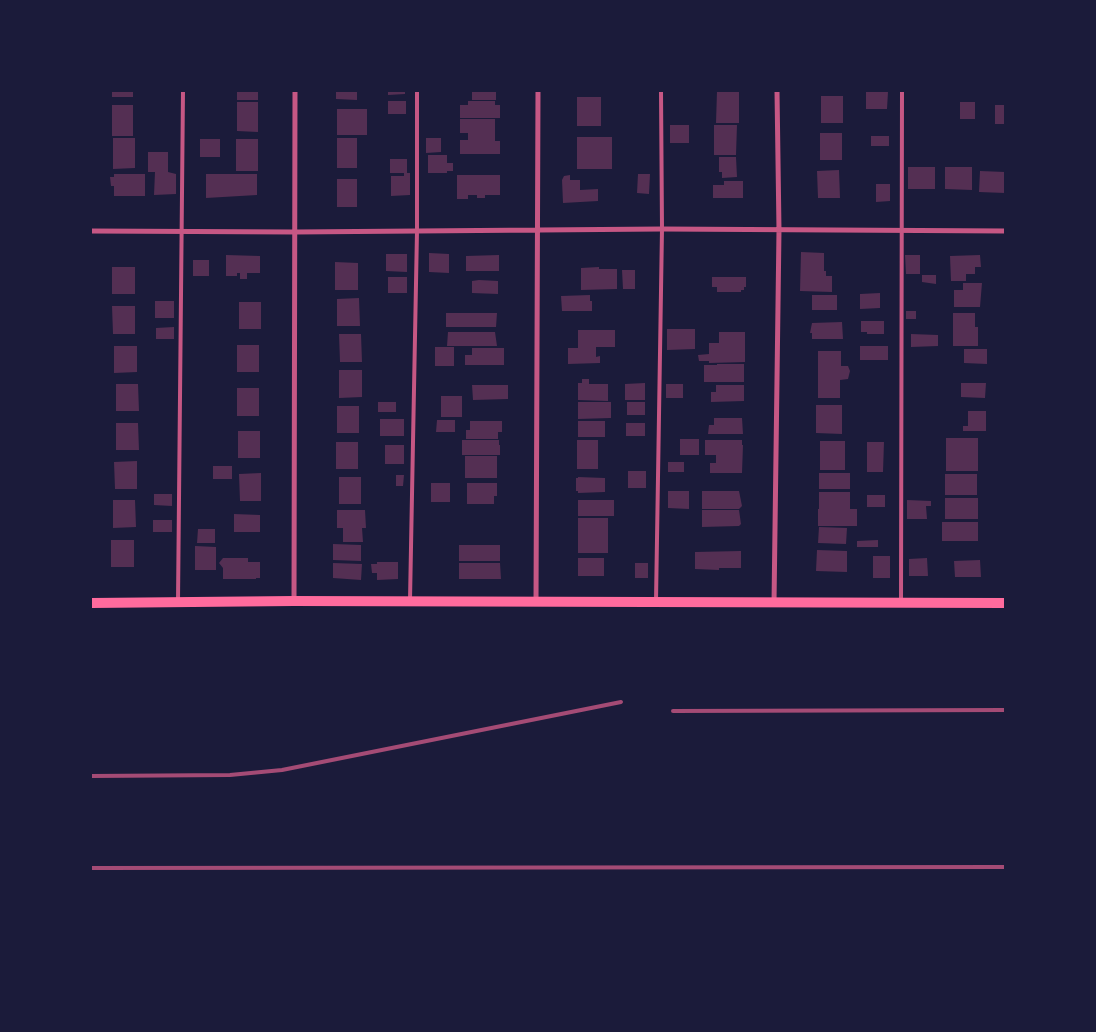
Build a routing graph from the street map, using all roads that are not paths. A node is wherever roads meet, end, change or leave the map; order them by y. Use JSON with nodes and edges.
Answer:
{"nodes":[{"id":1,"x":183,"y":91,"type":"edge"},
{"id":2,"x":295,"y":91,"type":"edge"},
{"id":3,"x":416,"y":91,"type":"edge"},
{"id":4,"x":538,"y":91,"type":"edge"},
{"id":5,"x":661,"y":91,"type":"edge"},
{"id":6,"x":777,"y":91,"type":"edge"},
{"id":7,"x":902,"y":91,"type":"edge"},
{"id":8,"x":662,"y":229,"type":"junction"},
{"id":9,"x":779,"y":230,"type":"junction"},
{"id":10,"x":902,"y":230,"type":"junction"},
{"id":11,"x":1005,"y":230,"type":"edge"},
{"id":12,"x":91,"y":231,"type":"edge"},
{"id":13,"x":416,"y":231,"type":"junction"},
{"id":14,"x":538,"y":231,"type":"junction"},
{"id":15,"x":183,"y":232,"type":"junction"},
{"id":16,"x":295,"y":232,"type":"junction"},
{"id":17,"x":294,"y":601,"type":"junction"},
{"id":18,"x":410,"y":602,"type":"junction"},
{"id":19,"x":536,"y":602,"type":"junction"},
{"id":20,"x":901,"y":602,"type":"junction"},
{"id":21,"x":1005,"y":602,"type":"edge"},
{"id":22,"x":91,"y":603,"type":"edge"},
{"id":23,"x":178,"y":603,"type":"junction"},
{"id":24,"x":656,"y":603,"type":"junction"},
{"id":25,"x":774,"y":603,"type":"junction"}],
"edges":[{"from":1,"to":15,"type":"lane"},
{"from":2,"to":16,"type":"street"},
{"from":3,"to":13,"type":"lane"},
{"from":4,"to":14,"type":"street"},
{"from":5,"to":8,"type":"lane"},
{"from":6,"to":9,"type":"street"},
{"from":7,"to":10,"type":"lane"},
{"from":8,"to":9,"type":"street"},
{"from":8,"to":14,"type":"street"},
{"from":8,"to":24,"type":"lane"},
{"from":9,"to":10,"type":"street"},
{"from":9,"to":25,"type":"street"},
{"from":10,"to":11,"type":"street"},
{"from":10,"to":20,"type":"lane"},
{"from":12,"to":15,"type":"street"},
{"from":13,"to":14,"type":"street"},
{"from":13,"to":16,"type":"street"},
{"from":13,"to":18,"type":"lane"},
{"from":14,"to":19,"type":"street"},
{"from":15,"to":16,"type":"street"},
{"from":15,"to":23,"type":"lane"},
{"from":16,"to":17,"type":"street"},
{"from":17,"to":18,"type":"main road"},
{"from":17,"to":23,"type":"main road"},
{"from":18,"to":19,"type":"main road"},
{"from":19,"to":24,"type":"main road"},
{"from":20,"to":21,"type":"main road"},
{"from":20,"to":25,"type":"main road"},
{"from":22,"to":23,"type":"main road"},
{"from":24,"to":25,"type":"main road"}]}
